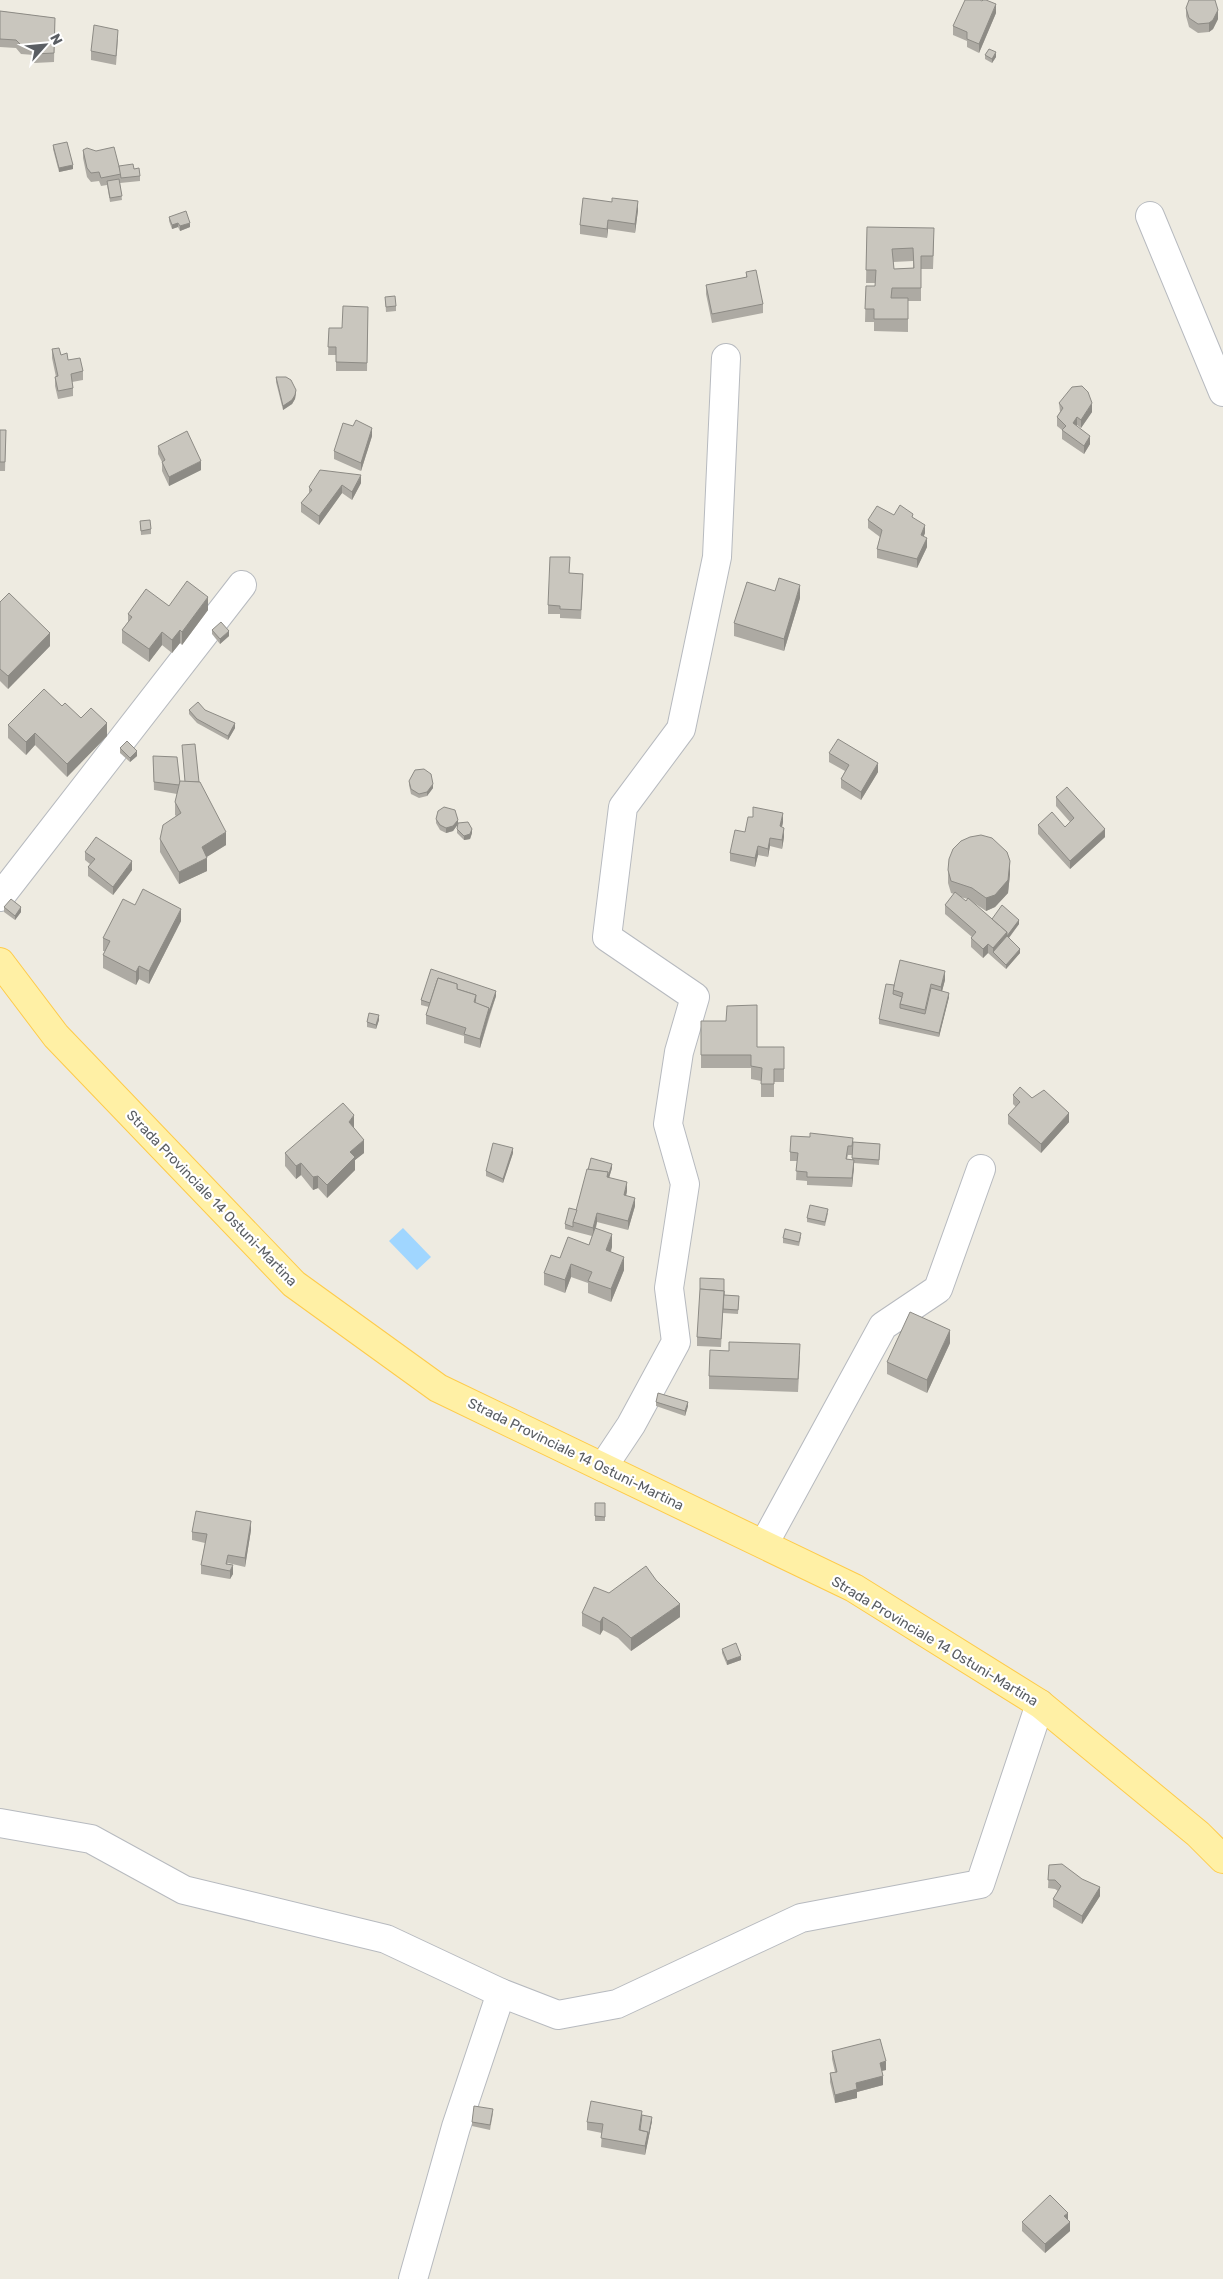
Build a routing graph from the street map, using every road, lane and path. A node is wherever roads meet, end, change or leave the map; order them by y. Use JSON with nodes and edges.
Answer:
{"nodes":[{"id":1,"x":1150,"y":216,"type":"dead end"},
{"id":2,"x":726,"y":358,"type":"dead end"},
{"id":3,"x":1223,"y":392,"type":"edge"},
{"id":4,"x":242,"y":585,"type":"dead end"},
{"id":5,"x":0,"y":897,"type":"edge"},
{"id":6,"x":0,"y":962,"type":"edge"},
{"id":7,"x":981,"y":1169,"type":"dead end"},
{"id":8,"x":603,"y":1467,"type":"junction"},
{"id":9,"x":764,"y":1544,"type":"junction"},
{"id":10,"x":1040,"y":1704,"type":"junction"},
{"id":11,"x":0,"y":1823,"type":"edge"},
{"id":12,"x":1223,"y":1859,"type":"edge"},
{"id":13,"x":500,"y":1993,"type":"junction"},
{"id":14,"x":413,"y":2279,"type":"edge"}],
"edges":[{"from":1,"to":3,"type":"street"},
{"from":2,"to":8,"type":"street"},
{"from":4,"to":5,"type":"street"},
{"from":6,"to":8,"type":"main road","name":"Strada Provinciale 14 Ostuni-Martina"},
{"from":7,"to":9,"type":"street"},
{"from":8,"to":9,"type":"main road","name":"Strada Provinciale 14 Ostuni-Martina"},
{"from":9,"to":10,"type":"main road","name":"Strada Provinciale 14 Ostuni-Martina"},
{"from":10,"to":12,"type":"main road","name":"Strada Provinciale 14 Ostuni-Martina"},
{"from":10,"to":13,"type":"street"},
{"from":11,"to":13,"type":"street"},
{"from":13,"to":14,"type":"street"}]}
